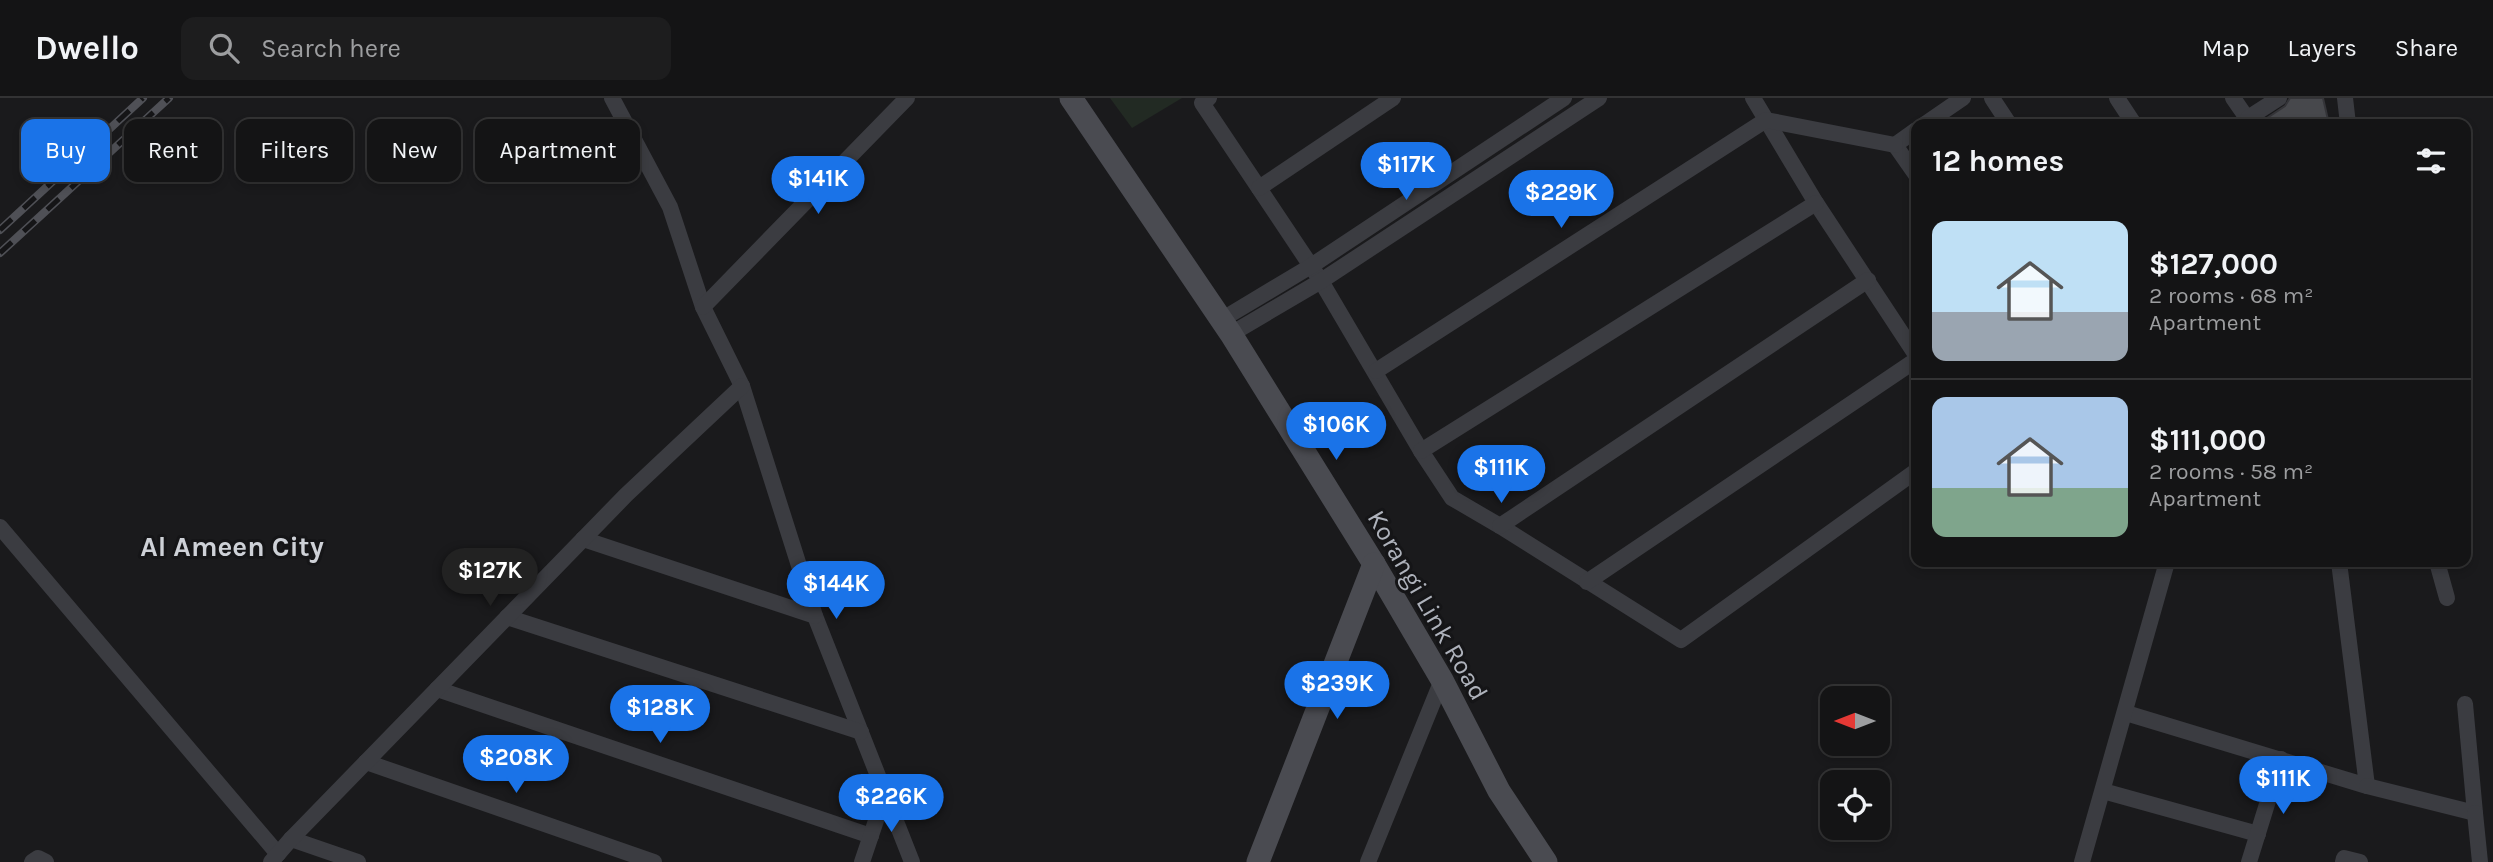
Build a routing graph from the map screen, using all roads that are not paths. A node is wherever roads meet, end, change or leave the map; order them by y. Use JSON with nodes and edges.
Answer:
{"nodes":[{"id":1,"x":612,"y":98,"type":"edge"},
{"id":2,"x":907,"y":98,"type":"edge"},
{"id":3,"x":1071,"y":98,"type":"edge"},
{"id":4,"x":1393,"y":98,"type":"edge"},
{"id":5,"x":1564,"y":98,"type":"edge"},
{"id":6,"x":1599,"y":98,"type":"edge"},
{"id":7,"x":1753,"y":98,"type":"edge"},
{"id":8,"x":1963,"y":98,"type":"edge"},
{"id":9,"x":1992,"y":98,"type":"edge"},
{"id":10,"x":2117,"y":98,"type":"edge"},
{"id":11,"x":2233,"y":98,"type":"edge"},
{"id":12,"x":2279,"y":98,"type":"edge"},
{"id":13,"x":2345,"y":98,"type":"edge"},
{"id":14,"x":1203,"y":100,"type":"edge"},
{"id":15,"x":1932,"y":119,"type":"edge"},
{"id":16,"x":2006,"y":119,"type":"edge"},
{"id":17,"x":2131,"y":119,"type":"edge"},
{"id":18,"x":2249,"y":119,"type":"edge"},
{"id":19,"x":2253,"y":119,"type":"edge"},
{"id":20,"x":2347,"y":119,"type":"edge"},
{"id":21,"x":1766,"y":120,"type":"junction"},
{"id":22,"x":1911,"y":134,"type":"edge"},
{"id":23,"x":1895,"y":145,"type":"junction"},
{"id":24,"x":1911,"y":169,"type":"edge"},
{"id":25,"x":1259,"y":188,"type":"junction"},
{"id":26,"x":1816,"y":203,"type":"junction"},
{"id":27,"x":1311,"y":266,"type":"junction"},
{"id":28,"x":1868,"y":279,"type":"junction"},
{"id":29,"x":1321,"y":281,"type":"junction"},
{"id":30,"x":703,"y":307,"type":"junction"},
{"id":31,"x":1226,"y":327,"type":"junction"},
{"id":32,"x":1911,"y":350,"type":"edge"},
{"id":33,"x":1911,"y":361,"type":"edge"},
{"id":34,"x":1376,"y":371,"type":"junction"},
{"id":35,"x":743,"y":386,"type":"junction"},
{"id":36,"x":1421,"y":451,"type":"junction"},
{"id":37,"x":1911,"y":475,"type":"edge"},
{"id":38,"x":1500,"y":526,"type":"junction"},
{"id":39,"x":0,"y":527,"type":"edge"},
{"id":40,"x":583,"y":539,"type":"junction"},
{"id":41,"x":1374,"y":564,"type":"junction"},
{"id":42,"x":2166,"y":567,"type":"edge"},
{"id":43,"x":2340,"y":567,"type":"edge"},
{"id":44,"x":2438,"y":567,"type":"edge"},
{"id":45,"x":1587,"y":582,"type":"junction"},
{"id":46,"x":2447,"y":598,"type":"dead end"},
{"id":47,"x":815,"y":616,"type":"junction"},
{"id":48,"x":507,"y":617,"type":"junction"},
{"id":49,"x":1442,"y":680,"type":"junction"},
{"id":50,"x":437,"y":689,"type":"junction"},
{"id":51,"x":2465,"y":704,"type":"dead end"},
{"id":52,"x":2126,"y":713,"type":"junction"},
{"id":53,"x":861,"y":732,"type":"junction"},
{"id":54,"x":2281,"y":759,"type":"junction"},
{"id":55,"x":366,"y":762,"type":"junction"},
{"id":56,"x":2367,"y":786,"type":"junction"},
{"id":57,"x":2103,"y":791,"type":"junction"},
{"id":58,"x":885,"y":794,"type":"junction"},
{"id":59,"x":2475,"y":813,"type":"junction"},
{"id":60,"x":2258,"y":834,"type":"junction"},
{"id":61,"x":871,"y":836,"type":"junction"},
{"id":62,"x":291,"y":839,"type":"junction"},
{"id":63,"x":274,"y":858,"type":"edge"},
{"id":64,"x":32,"y":862,"type":"edge"},
{"id":65,"x":46,"y":862,"type":"edge"},
{"id":66,"x":358,"y":862,"type":"edge"},
{"id":67,"x":654,"y":862,"type":"edge"},
{"id":68,"x":862,"y":862,"type":"edge"},
{"id":69,"x":912,"y":862,"type":"edge"},
{"id":70,"x":1258,"y":862,"type":"edge"},
{"id":71,"x":1368,"y":862,"type":"edge"},
{"id":72,"x":1546,"y":862,"type":"edge"},
{"id":73,"x":2082,"y":862,"type":"edge"},
{"id":74,"x":2249,"y":862,"type":"edge"},
{"id":75,"x":2343,"y":862,"type":"edge"},
{"id":76,"x":2360,"y":862,"type":"edge"},
{"id":77,"x":2480,"y":862,"type":"edge"}],
"edges":[{"from":1,"to":30,"type":"street"},
{"from":2,"to":30,"type":"street"},
{"from":3,"to":31,"type":"main road","name":"Korangi Link Road"},
{"from":4,"to":25,"type":"street"},
{"from":5,"to":27,"type":"street"},
{"from":6,"to":29,"type":"street"},
{"from":7,"to":21,"type":"street"},
{"from":8,"to":15,"type":"street"},
{"from":9,"to":16,"type":"street"},
{"from":10,"to":17,"type":"street"},
{"from":11,"to":18,"type":"street"},
{"from":12,"to":19,"type":"street"},
{"from":13,"to":20,"type":"street"},
{"from":14,"to":25,"type":"street"},
{"from":21,"to":23,"type":"street"},
{"from":21,"to":26,"type":"street"},
{"from":21,"to":34,"type":"street"},
{"from":22,"to":23,"type":"street"},
{"from":23,"to":24,"type":"street"},
{"from":25,"to":27,"type":"street"},
{"from":26,"to":28,"type":"street"},
{"from":26,"to":36,"type":"street"},
{"from":27,"to":29,"type":"street"},
{"from":27,"to":31,"type":"street"},
{"from":28,"to":32,"type":"street"},
{"from":28,"to":38,"type":"street"},
{"from":29,"to":31,"type":"street"},
{"from":29,"to":34,"type":"street"},
{"from":30,"to":35,"type":"street"},
{"from":31,"to":41,"type":"main road","name":"Korangi Link Road"},
{"from":33,"to":45,"type":"street"},
{"from":34,"to":36,"type":"street"},
{"from":35,"to":40,"type":"street"},
{"from":35,"to":47,"type":"street"},
{"from":36,"to":38,"type":"street"},
{"from":37,"to":45,"type":"street"},
{"from":38,"to":45,"type":"street"},
{"from":39,"to":63,"type":"street"},
{"from":40,"to":47,"type":"street"},
{"from":40,"to":48,"type":"street"},
{"from":41,"to":49,"type":"main road","name":"Korangi Link Road"},
{"from":41,"to":70,"type":"main road"},
{"from":42,"to":52,"type":"street"},
{"from":43,"to":56,"type":"street"},
{"from":44,"to":46,"type":"street"},
{"from":47,"to":53,"type":"street"},
{"from":48,"to":50,"type":"street"},
{"from":48,"to":53,"type":"street"},
{"from":49,"to":71,"type":"street"},
{"from":49,"to":72,"type":"main road","name":"Korangi Link Road"},
{"from":50,"to":55,"type":"street"},
{"from":50,"to":61,"type":"street"},
{"from":51,"to":59,"type":"street"},
{"from":52,"to":54,"type":"street"},
{"from":52,"to":57,"type":"street"},
{"from":53,"to":58,"type":"street"},
{"from":54,"to":56,"type":"street"},
{"from":54,"to":60,"type":"street"},
{"from":55,"to":62,"type":"street"},
{"from":55,"to":67,"type":"street"},
{"from":56,"to":59,"type":"street"},
{"from":57,"to":60,"type":"street"},
{"from":57,"to":73,"type":"street"},
{"from":58,"to":61,"type":"street"},
{"from":58,"to":69,"type":"street"},
{"from":59,"to":77,"type":"street"},
{"from":60,"to":74,"type":"street"},
{"from":61,"to":68,"type":"street"},
{"from":62,"to":63,"type":"street"},
{"from":62,"to":66,"type":"street"},
{"from":64,"to":65,"type":"street"},
{"from":75,"to":76,"type":"street"}]}
